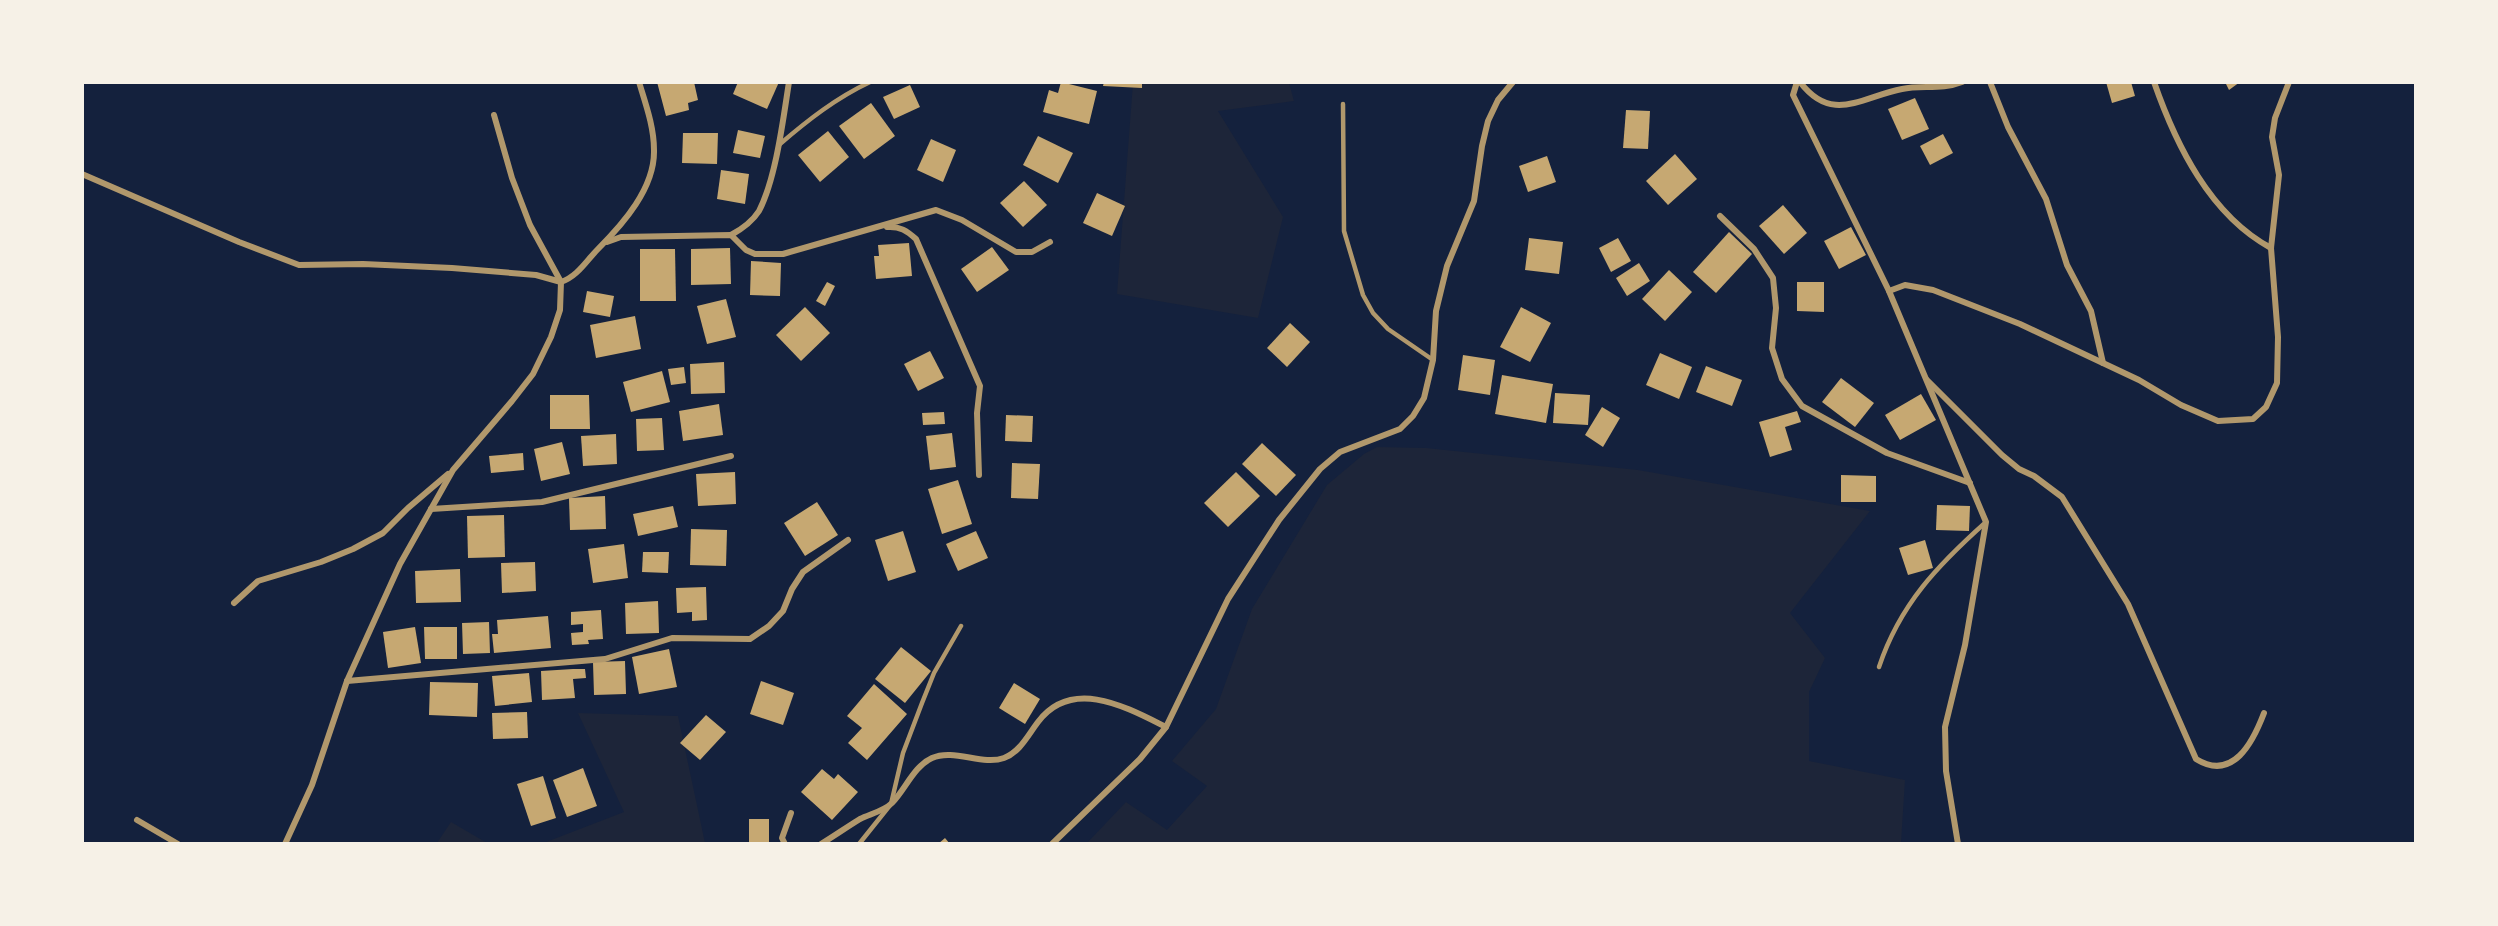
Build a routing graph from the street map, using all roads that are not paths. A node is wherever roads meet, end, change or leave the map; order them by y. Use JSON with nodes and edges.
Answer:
{"nodes":[{"id":1,"x":639,"y":82,"type":"edge"},
{"id":2,"x":789,"y":82,"type":"edge"},
{"id":3,"x":870,"y":82,"type":"edge"},
{"id":4,"x":1513,"y":82,"type":"edge"},
{"id":5,"x":1798,"y":82,"type":"edge"},
{"id":6,"x":1962,"y":82,"type":"edge"},
{"id":7,"x":1990,"y":82,"type":"edge"},
{"id":8,"x":2154,"y":82,"type":"edge"},
{"id":9,"x":2289,"y":82,"type":"edge"},
{"id":10,"x":1343,"y":104,"type":"dead end"},
{"id":11,"x":494,"y":115,"type":"dead end"},
{"id":12,"x":778,"y":145,"type":"junction"},
{"id":13,"x":82,"y":174,"type":"edge"},
{"id":14,"x":1720,"y":216,"type":"dead end"},
{"id":15,"x":880,"y":227,"type":"junction"},
{"id":16,"x":731,"y":235,"type":"junction"},
{"id":17,"x":1050,"y":242,"type":"dead end"},
{"id":18,"x":604,"y":243,"type":"junction"},
{"id":19,"x":2271,"y":248,"type":"junction"},
{"id":20,"x":561,"y":282,"type":"junction"},
{"id":21,"x":1889,"y":291,"type":"junction"},
{"id":22,"x":1433,"y":360,"type":"junction"},
{"id":23,"x":2103,"y":363,"type":"junction"},
{"id":24,"x":1925,"y":378,"type":"junction"},
{"id":25,"x":731,"y":456,"type":"dead end"},
{"id":26,"x":453,"y":470,"type":"junction"},
{"id":27,"x":979,"y":475,"type":"dead end"},
{"id":28,"x":1970,"y":483,"type":"junction"},
{"id":29,"x":431,"y":509,"type":"junction"},
{"id":30,"x":1986,"y":522,"type":"junction"},
{"id":31,"x":849,"y":540,"type":"dead end"},
{"id":32,"x":234,"y":603,"type":"dead end"},
{"id":33,"x":962,"y":626,"type":"dead end"},
{"id":34,"x":1879,"y":667,"type":"dead end"},
{"id":35,"x":347,"y":681,"type":"junction"},
{"id":36,"x":2264,"y":712,"type":"dead end"},
{"id":37,"x":1166,"y":727,"type":"junction"},
{"id":38,"x":891,"y":804,"type":"junction"},
{"id":39,"x":791,"y":813,"type":"dead end"},
{"id":40,"x":137,"y":820,"type":"dead end"},
{"id":41,"x":178,"y":843,"type":"edge"},
{"id":42,"x":285,"y":843,"type":"edge"},
{"id":43,"x":785,"y":843,"type":"edge"},
{"id":44,"x":821,"y":843,"type":"edge"},
{"id":45,"x":859,"y":843,"type":"edge"},
{"id":46,"x":1052,"y":843,"type":"edge"},
{"id":47,"x":1958,"y":843,"type":"edge"}],
"edges":[{"from":1,"to":18,"type":"street"},
{"from":2,"to":12,"type":"street"},
{"from":3,"to":12,"type":"lane"},
{"from":4,"to":22,"type":"street"},
{"from":5,"to":6,"type":"street"},
{"from":5,"to":21,"type":"street"},
{"from":7,"to":23,"type":"street"},
{"from":8,"to":19,"type":"street"},
{"from":9,"to":19,"type":"street"},
{"from":10,"to":22,"type":"lane"},
{"from":11,"to":20,"type":"street"},
{"from":12,"to":16,"type":"street"},
{"from":13,"to":20,"type":"street"},
{"from":14,"to":28,"type":"street"},
{"from":15,"to":16,"type":"street"},
{"from":15,"to":17,"type":"street"},
{"from":15,"to":27,"type":"street"},
{"from":16,"to":18,"type":"street"},
{"from":18,"to":20,"type":"street"},
{"from":19,"to":23,"type":"street"},
{"from":20,"to":26,"type":"street"},
{"from":21,"to":23,"type":"street"},
{"from":21,"to":24,"type":"street"},
{"from":22,"to":37,"type":"street"},
{"from":24,"to":28,"type":"street"},
{"from":24,"to":36,"type":"street"},
{"from":25,"to":29,"type":"street"},
{"from":26,"to":29,"type":"street"},
{"from":26,"to":32,"type":"street"},
{"from":28,"to":30,"type":"street"},
{"from":29,"to":35,"type":"street"},
{"from":30,"to":34,"type":"lane"},
{"from":30,"to":47,"type":"street"},
{"from":31,"to":35,"type":"street"},
{"from":33,"to":38,"type":"lane"},
{"from":35,"to":42,"type":"street"},
{"from":37,"to":38,"type":"street"},
{"from":37,"to":46,"type":"street"},
{"from":38,"to":44,"type":"street"},
{"from":38,"to":45,"type":"lane"},
{"from":39,"to":43,"type":"street"},
{"from":40,"to":41,"type":"street"}]}
